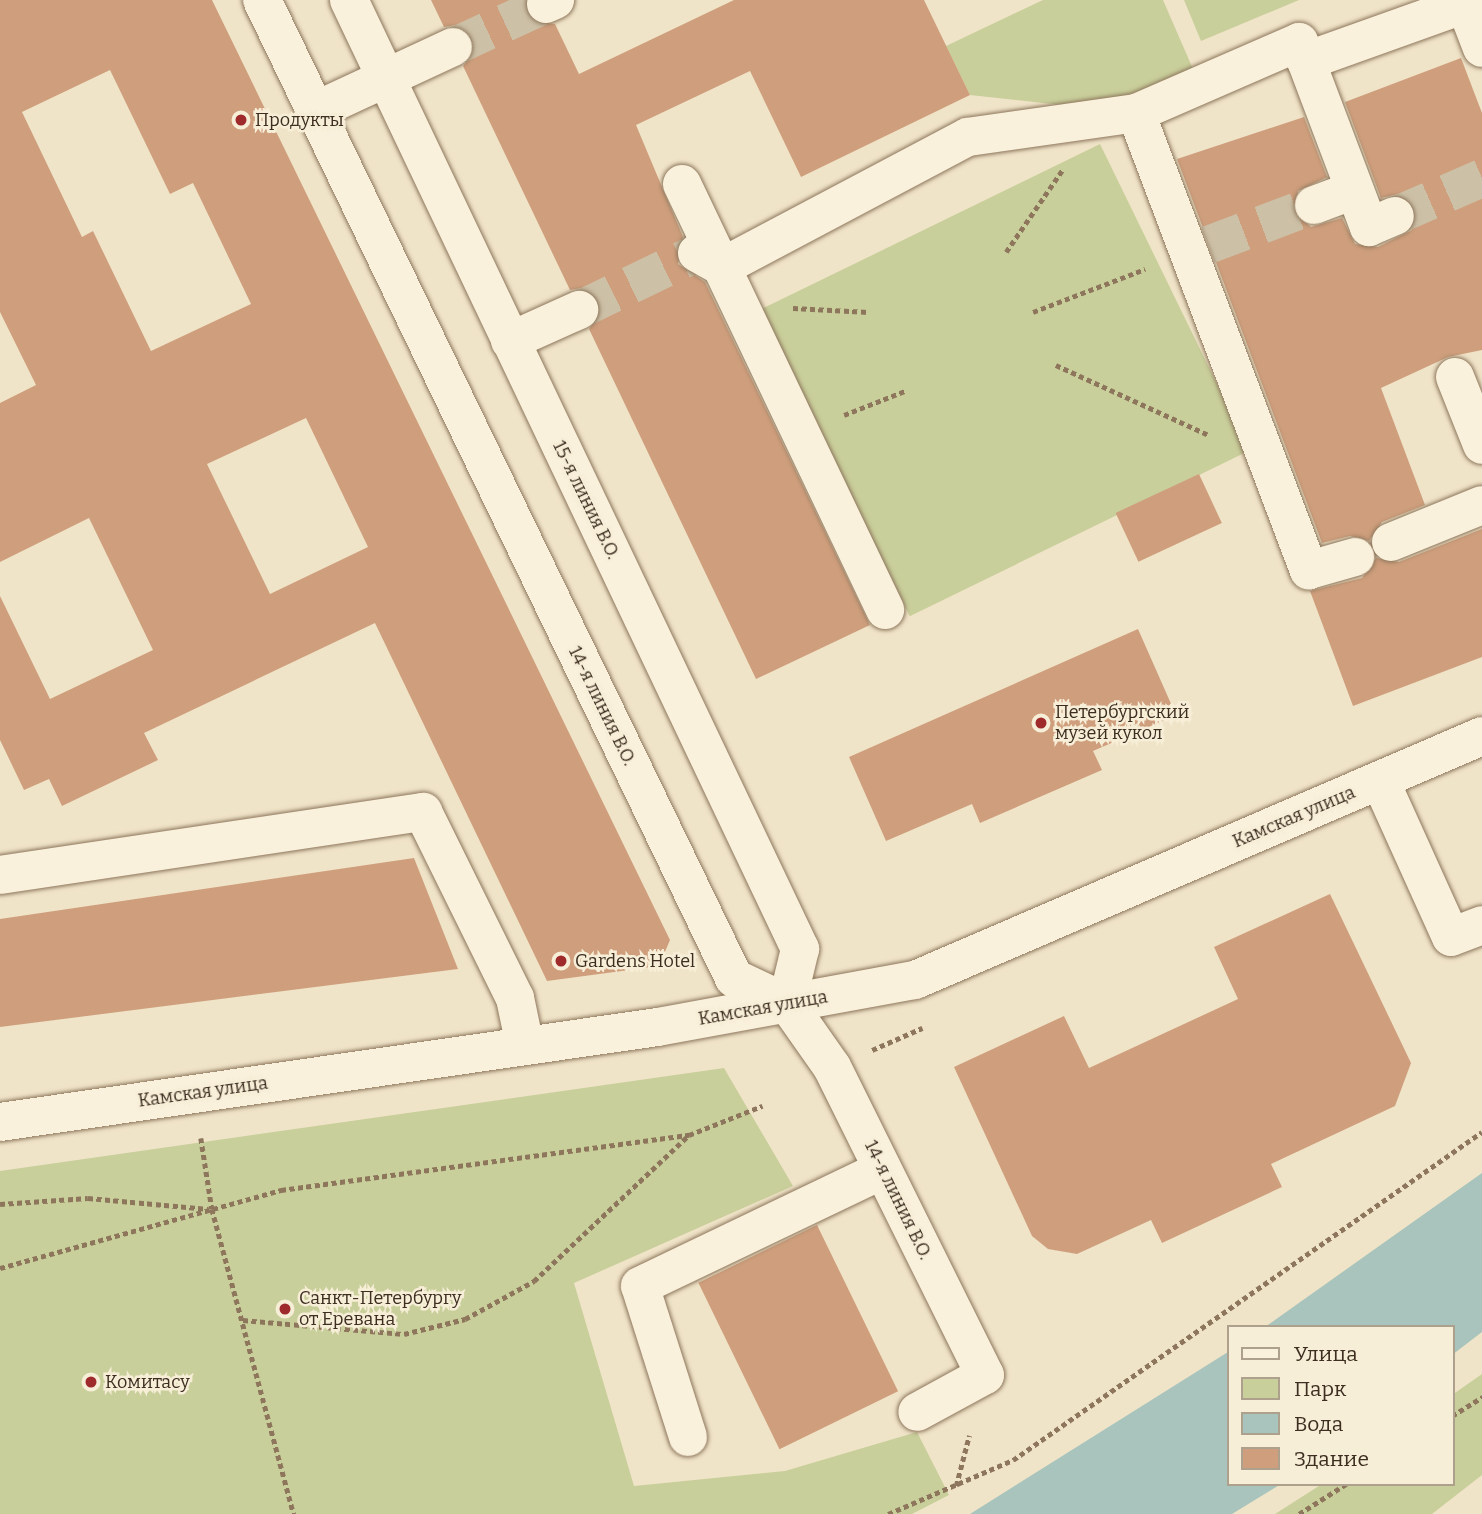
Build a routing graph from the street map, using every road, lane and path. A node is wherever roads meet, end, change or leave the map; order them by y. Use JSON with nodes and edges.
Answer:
{"nodes":[{"id":1,"x":262,"y":0,"type":"edge"},
{"id":2,"x":349,"y":0,"type":"edge"},
{"id":3,"x":453,"y":47,"type":"tunnel mouth"},
{"id":4,"x":1482,"y":48,"type":"edge"},
{"id":5,"x":1306,"y":61,"type":"junction"},
{"id":6,"x":386,"y":78,"type":"junction"},
{"id":7,"x":315,"y":111,"type":"junction"},
{"id":8,"x":1125,"y":114,"type":"junction"},
{"id":9,"x":682,"y":184,"type":"dead end"},
{"id":10,"x":1354,"y":190,"type":"junction"},
{"id":11,"x":1314,"y":205,"type":"tunnel mouth"},
{"id":12,"x":1395,"y":216,"type":"tunnel mouth"},
{"id":13,"x":1198,"y":248,"type":"junction"},
{"id":14,"x":1006,"y":252,"type":"dead end"},
{"id":15,"x":710,"y":260,"type":"junction"},
{"id":16,"x":579,"y":310,"type":"tunnel mouth"},
{"id":17,"x":1033,"y":312,"type":"dead end"},
{"id":18,"x":510,"y":341,"type":"junction"},
{"id":19,"x":1056,"y":365,"type":"dead end"},
{"id":20,"x":1455,"y":377,"type":"dead end"},
{"id":21,"x":905,"y":391,"type":"dead end"},
{"id":22,"x":800,"y":431,"type":"junction"},
{"id":23,"x":1221,"y":440,"type":"dead end"},
{"id":24,"x":1482,"y":445,"type":"edge"},
{"id":25,"x":1482,"y":505,"type":"edge"},
{"id":26,"x":1391,"y":542,"type":"dead end"},
{"id":27,"x":1355,"y":557,"type":"dead end"},
{"id":28,"x":885,"y":610,"type":"dead end"},
{"id":29,"x":1482,"y":736,"type":"edge"},
{"id":30,"x":1380,"y":780,"type":"junction"},
{"id":31,"x":0,"y":875,"type":"edge"},
{"id":32,"x":1482,"y":925,"type":"edge"},
{"id":33,"x":787,"y":1003,"type":"junction"},
{"id":34,"x":929,"y":1025,"type":"dead end"},
{"id":35,"x":525,"y":1046,"type":"junction"},
{"id":36,"x":832,"y":1067,"type":"junction"},
{"id":37,"x":762,"y":1106,"type":"dead end"},
{"id":38,"x":0,"y":1122,"type":"edge"},
{"id":39,"x":1482,"y":1132,"type":"edge"},
{"id":40,"x":689,"y":1135,"type":"junction"},
{"id":41,"x":201,"y":1136,"type":"dead end"},
{"id":42,"x":882,"y":1170,"type":"junction"},
{"id":43,"x":0,"y":1204,"type":"edge"},
{"id":44,"x":212,"y":1209,"type":"junction"},
{"id":45,"x":0,"y":1268,"type":"edge"},
{"id":46,"x":243,"y":1320,"type":"junction"},
{"id":47,"x":1482,"y":1397,"type":"edge"},
{"id":48,"x":917,"y":1412,"type":"dead end"},
{"id":49,"x":1454,"y":1415,"type":"edge"},
{"id":50,"x":688,"y":1437,"type":"dead end"},
{"id":51,"x":1343,"y":1486,"type":"edge"},
{"id":52,"x":294,"y":1514,"type":"edge"},
{"id":53,"x":888,"y":1514,"type":"edge"},
{"id":54,"x":1299,"y":1514,"type":"edge"}],
"edges":[{"from":1,"to":7,"type":"street","name":"14-я линия В.О."},
{"from":2,"to":6,"type":"street","name":"15-я линия В.О."},
{"from":3,"to":6,"type":"street"},
{"from":4,"to":5,"type":"street"},
{"from":5,"to":8,"type":"street"},
{"from":5,"to":10,"type":"street"},
{"from":6,"to":7,"type":"street"},
{"from":6,"to":18,"type":"street","name":"15-я линия В.О."},
{"from":7,"to":33,"type":"street","name":"14-я линия В.О."},
{"from":8,"to":13,"type":"street"},
{"from":8,"to":14,"type":"path"},
{"from":8,"to":15,"type":"street"},
{"from":9,"to":15,"type":"street"},
{"from":10,"to":11,"type":"street"},
{"from":10,"to":12,"type":"street"},
{"from":13,"to":17,"type":"path"},
{"from":13,"to":27,"type":"street"},
{"from":15,"to":22,"type":"street"},
{"from":16,"to":18,"type":"street"},
{"from":18,"to":33,"type":"street","name":"15-я линия В.О."},
{"from":19,"to":23,"type":"path"},
{"from":20,"to":24,"type":"street"},
{"from":21,"to":22,"type":"path"},
{"from":22,"to":28,"type":"street"},
{"from":25,"to":26,"type":"street"},
{"from":29,"to":30,"type":"street","name":"Камская улица"},
{"from":30,"to":32,"type":"street"},
{"from":30,"to":33,"type":"street","name":"Камская улица"},
{"from":31,"to":35,"type":"street"},
{"from":33,"to":35,"type":"street","name":"Камская улица"},
{"from":33,"to":36,"type":"street","name":"14-я линия В.О."},
{"from":34,"to":36,"type":"path"},
{"from":35,"to":38,"type":"street","name":"Камская улица"},
{"from":36,"to":42,"type":"street","name":"14-я линия В.О."},
{"from":37,"to":40,"type":"path"},
{"from":39,"to":53,"type":"path"},
{"from":40,"to":44,"type":"path"},
{"from":40,"to":46,"type":"path"},
{"from":41,"to":44,"type":"path"},
{"from":42,"to":48,"type":"street","name":"14-я линия В.О."},
{"from":42,"to":50,"type":"street"},
{"from":43,"to":44,"type":"path"},
{"from":44,"to":45,"type":"path"},
{"from":44,"to":46,"type":"path"},
{"from":46,"to":52,"type":"path"},
{"from":47,"to":49,"type":"path"},
{"from":51,"to":54,"type":"path"}]}
